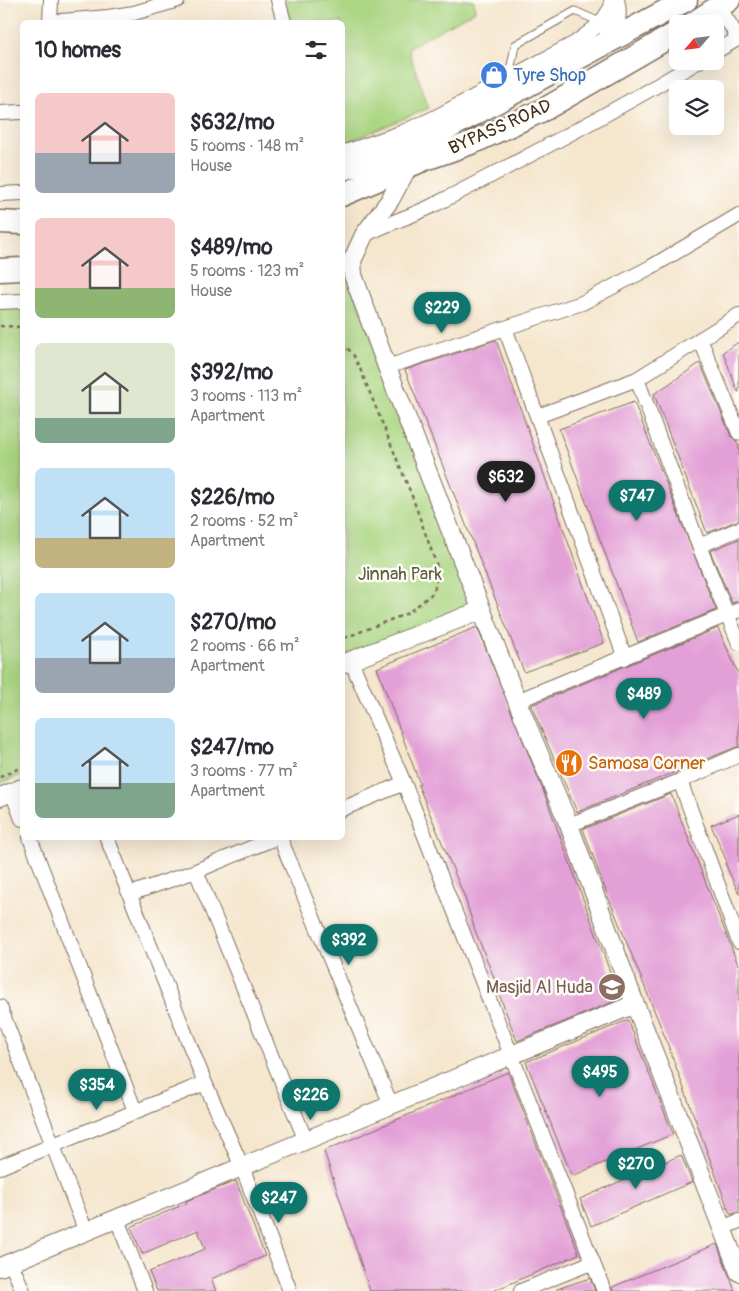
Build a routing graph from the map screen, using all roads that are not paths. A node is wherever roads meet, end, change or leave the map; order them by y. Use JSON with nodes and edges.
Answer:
{"nodes":[{"id":1,"x":51,"y":0,"type":"edge"},
{"id":2,"x":178,"y":0,"type":"edge"},
{"id":3,"x":278,"y":0,"type":"edge"},
{"id":4,"x":615,"y":0,"type":"edge"},
{"id":5,"x":686,"y":0,"type":"edge"},
{"id":6,"x":724,"y":3,"type":"edge"},
{"id":7,"x":706,"y":15,"type":"edge"},
{"id":8,"x":50,"y":20,"type":"edge"},
{"id":9,"x":73,"y":20,"type":"edge"},
{"id":10,"x":283,"y":20,"type":"edge"},
{"id":11,"x":606,"y":33,"type":"junction"},
{"id":12,"x":669,"y":37,"type":"edge"},
{"id":13,"x":739,"y":38,"type":"edge"},
{"id":14,"x":724,"y":47,"type":"edge"},
{"id":15,"x":683,"y":70,"type":"edge"},
{"id":16,"x":508,"y":88,"type":"junction"},
{"id":17,"x":20,"y":112,"type":"edge"},
{"id":18,"x":0,"y":113,"type":"edge"},
{"id":19,"x":345,"y":151,"type":"edge"},
{"id":20,"x":408,"y":166,"type":"junction"},
{"id":21,"x":345,"y":168,"type":"edge"},
{"id":22,"x":20,"y":193,"type":"edge"},
{"id":23,"x":0,"y":194,"type":"edge"},
{"id":24,"x":345,"y":194,"type":"edge"},
{"id":25,"x":739,"y":216,"type":"edge"},
{"id":26,"x":0,"y":222,"type":"edge"},
{"id":27,"x":20,"y":223,"type":"edge"},
{"id":28,"x":364,"y":236,"type":"junction"},
{"id":29,"x":347,"y":260,"type":"edge"},
{"id":30,"x":0,"y":270,"type":"edge"},
{"id":31,"x":20,"y":270,"type":"edge"},
{"id":32,"x":20,"y":301,"type":"edge"},
{"id":33,"x":0,"y":302,"type":"edge"},
{"id":34,"x":739,"y":315,"type":"edge"},
{"id":35,"x":505,"y":328,"type":"junction"},
{"id":36,"x":700,"y":339,"type":"junction"},
{"id":37,"x":387,"y":367,"type":"junction"},
{"id":38,"x":637,"y":379,"type":"junction"},
{"id":39,"x":538,"y":416,"type":"junction"},
{"id":40,"x":739,"y":434,"type":"edge"},
{"id":41,"x":739,"y":529,"type":"edge"},
{"id":42,"x":699,"y":546,"type":"junction"},
{"id":43,"x":482,"y":610,"type":"junction"},
{"id":44,"x":733,"y":613,"type":"edge"},
{"id":45,"x":739,"y":643,"type":"edge"},
{"id":46,"x":625,"y":658,"type":"junction"},
{"id":47,"x":347,"y":662,"type":"edge"},
{"id":48,"x":517,"y":701,"type":"junction"},
{"id":49,"x":739,"y":755,"type":"edge"},
{"id":50,"x":680,"y":781,"type":"junction"},
{"id":51,"x":404,"y":783,"type":"junction"},
{"id":52,"x":12,"y":792,"type":"edge"},
{"id":53,"x":345,"y":808,"type":"edge"},
{"id":54,"x":20,"y":814,"type":"edge"},
{"id":55,"x":569,"y":825,"type":"junction"},
{"id":56,"x":31,"y":840,"type":"edge"},
{"id":57,"x":108,"y":840,"type":"edge"},
{"id":58,"x":270,"y":840,"type":"edge"},
{"id":59,"x":281,"y":840,"type":"edge"},
{"id":60,"x":196,"y":870,"type":"junction"},
{"id":61,"x":130,"y":894,"type":"junction"},
{"id":62,"x":739,"y":942,"type":"edge"},
{"id":63,"x":635,"y":1004,"type":"junction"},
{"id":64,"x":0,"y":1007,"type":"edge"},
{"id":65,"x":512,"y":1055,"type":"junction"},
{"id":66,"x":205,"y":1083,"type":"junction"},
{"id":67,"x":391,"y":1106,"type":"junction"},
{"id":68,"x":135,"y":1111,"type":"junction"},
{"id":69,"x":306,"y":1141,"type":"junction"},
{"id":70,"x":53,"y":1146,"type":"junction"},
{"id":71,"x":0,"y":1167,"type":"edge"},
{"id":72,"x":242,"y":1167,"type":"junction"},
{"id":73,"x":117,"y":1219,"type":"junction"},
{"id":74,"x":739,"y":1221,"type":"edge"},
{"id":75,"x":722,"y":1228,"type":"junction"},
{"id":76,"x":86,"y":1232,"type":"junction"},
{"id":77,"x":593,"y":1262,"type":"junction"},
{"id":78,"x":6,"y":1265,"type":"edge"},
{"id":79,"x":739,"y":1272,"type":"edge"},
{"id":80,"x":23,"y":1291,"type":"edge"},
{"id":81,"x":145,"y":1291,"type":"edge"},
{"id":82,"x":290,"y":1291,"type":"edge"},
{"id":83,"x":521,"y":1291,"type":"edge"},
{"id":84,"x":604,"y":1291,"type":"edge"}],
"edges":[{"from":1,"to":8,"type":"street"},
{"from":2,"to":9,"type":"street"},
{"from":3,"to":10,"type":"street"},
{"from":4,"to":11,"type":"main road"},
{"from":5,"to":11,"type":"main road"},
{"from":6,"to":7,"type":"main road"},
{"from":6,"to":13,"type":"street"},
{"from":11,"to":16,"type":"main road"},
{"from":11,"to":16,"type":"lane"},
{"from":12,"to":20,"type":"main road","name":"BYPASS ROAD"},
{"from":13,"to":14,"type":"street"},
{"from":15,"to":28,"type":"street"},
{"from":16,"to":19,"type":"street"},
{"from":16,"to":21,"type":"main road"},
{"from":17,"to":18,"type":"street"},
{"from":20,"to":24,"type":"main road","name":"BYPASS ROAD"},
{"from":20,"to":28,"type":"street"},
{"from":22,"to":23,"type":"street"},
{"from":25,"to":35,"type":"street"},
{"from":26,"to":27,"type":"main road"},
{"from":28,"to":29,"type":"street"},
{"from":29,"to":37,"type":"street"},
{"from":30,"to":31,"type":"main road"},
{"from":32,"to":33,"type":"street"},
{"from":34,"to":36,"type":"street"},
{"from":35,"to":37,"type":"street"},
{"from":35,"to":39,"type":"street"},
{"from":36,"to":38,"type":"street"},
{"from":36,"to":40,"type":"street"},
{"from":37,"to":43,"type":"street"},
{"from":38,"to":39,"type":"street"},
{"from":38,"to":42,"type":"street"},
{"from":39,"to":46,"type":"street"},
{"from":41,"to":42,"type":"street"},
{"from":42,"to":44,"type":"street"},
{"from":43,"to":47,"type":"street"},
{"from":43,"to":48,"type":"street"},
{"from":44,"to":45,"type":"street"},
{"from":44,"to":46,"type":"street"},
{"from":46,"to":48,"type":"street"},
{"from":47,"to":51,"type":"street"},
{"from":48,"to":55,"type":"street"},
{"from":49,"to":50,"type":"street"},
{"from":50,"to":55,"type":"street"},
{"from":50,"to":62,"type":"street"},
{"from":51,"to":53,"type":"street"},
{"from":51,"to":65,"type":"street"},
{"from":52,"to":54,"type":"street"},
{"from":55,"to":63,"type":"street"},
{"from":56,"to":68,"type":"street"},
{"from":57,"to":61,"type":"street"},
{"from":58,"to":60,"type":"street"},
{"from":59,"to":67,"type":"street"},
{"from":60,"to":61,"type":"street"},
{"from":60,"to":69,"type":"street"},
{"from":61,"to":66,"type":"street"},
{"from":63,"to":65,"type":"street"},
{"from":63,"to":75,"type":"street"},
{"from":64,"to":70,"type":"street"},
{"from":65,"to":67,"type":"street"},
{"from":65,"to":77,"type":"street"},
{"from":66,"to":68,"type":"street"},
{"from":66,"to":72,"type":"street"},
{"from":67,"to":69,"type":"street"},
{"from":68,"to":70,"type":"street"},
{"from":69,"to":72,"type":"street"},
{"from":70,"to":71,"type":"street"},
{"from":70,"to":76,"type":"street"},
{"from":72,"to":73,"type":"street"},
{"from":72,"to":82,"type":"street"},
{"from":73,"to":76,"type":"street"},
{"from":73,"to":81,"type":"street"},
{"from":74,"to":75,"type":"street"},
{"from":75,"to":79,"type":"street"},
{"from":76,"to":78,"type":"street"},
{"from":77,"to":83,"type":"street"},
{"from":77,"to":84,"type":"street"},
{"from":78,"to":80,"type":"street"}]}
